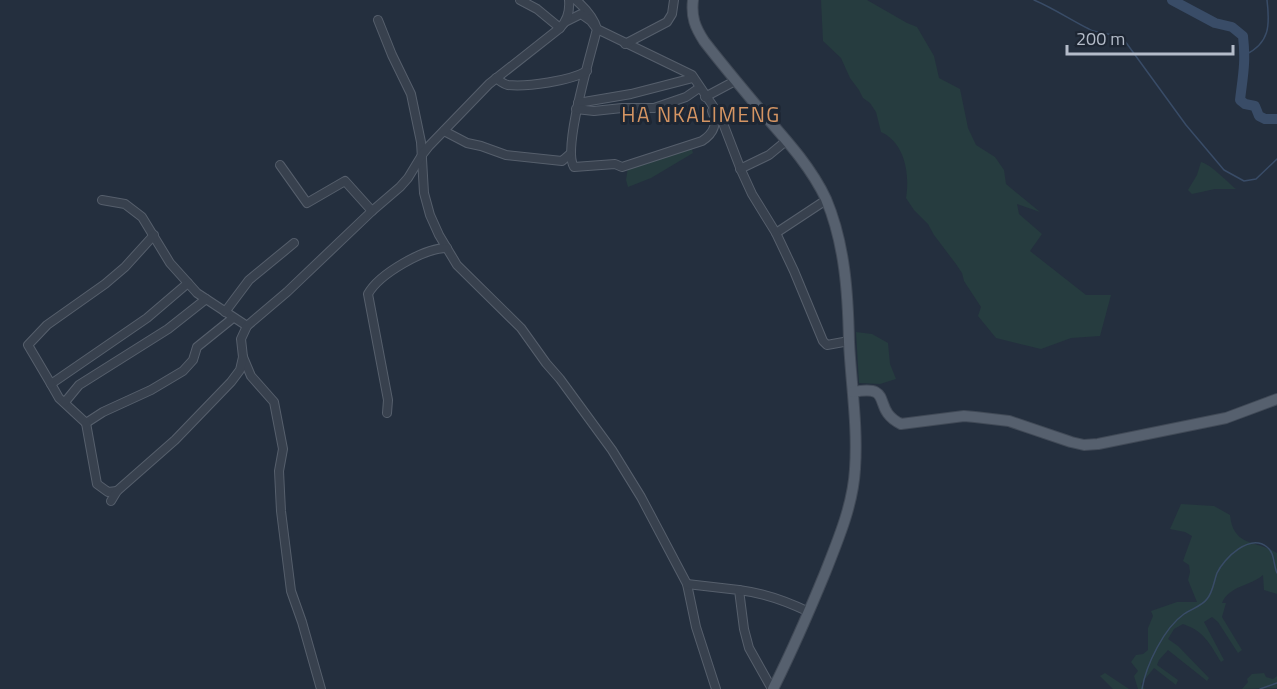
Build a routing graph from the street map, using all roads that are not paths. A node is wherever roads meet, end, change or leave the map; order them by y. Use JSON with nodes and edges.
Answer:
{"nodes":[{"id":1,"x":520,"y":0,"type":"edge"},
{"id":2,"x":569,"y":0,"type":"edge"},
{"id":3,"x":576,"y":0,"type":"edge"},
{"id":4,"x":674,"y":0,"type":"edge"},
{"id":5,"x":693,"y":0,"type":"edge"},
{"id":6,"x":378,"y":20,"type":"dead end"},
{"id":7,"x":563,"y":25,"type":"junction"},
{"id":8,"x":597,"y":29,"type":"junction"},
{"id":9,"x":625,"y":44,"type":"junction"},
{"id":10,"x":587,"y":71,"type":"junction"},
{"id":11,"x":496,"y":78,"type":"junction"},
{"id":12,"x":693,"y":78,"type":"junction"},
{"id":13,"x":735,"y":81,"type":"junction"},
{"id":14,"x":699,"y":88,"type":"junction"},
{"id":15,"x":706,"y":98,"type":"junction"},
{"id":16,"x":577,"y":106,"type":"junction"},
{"id":17,"x":444,"y":131,"type":"junction"},
{"id":18,"x":786,"y":141,"type":"junction"},
{"id":19,"x":570,"y":154,"type":"junction"},
{"id":20,"x":422,"y":155,"type":"junction"},
{"id":21,"x":280,"y":165,"type":"dead end"},
{"id":22,"x":740,"y":169,"type":"junction"},
{"id":23,"x":102,"y":200,"type":"dead end"},
{"id":24,"x":826,"y":200,"type":"junction"},
{"id":25,"x":372,"y":211,"type":"junction"},
{"id":26,"x":776,"y":233,"type":"junction"},
{"id":27,"x":154,"y":236,"type":"junction"},
{"id":28,"x":294,"y":243,"type":"dead end"},
{"id":29,"x":447,"y":248,"type":"junction"},
{"id":30,"x":188,"y":284,"type":"junction"},
{"id":31,"x":206,"y":299,"type":"junction"},
{"id":32,"x":225,"y":312,"type":"junction"},
{"id":33,"x":233,"y":318,"type":"junction"},
{"id":34,"x":247,"y":326,"type":"junction"},
{"id":35,"x":849,"y":341,"type":"junction"},
{"id":36,"x":243,"y":357,"type":"junction"},
{"id":37,"x":51,"y":384,"type":"junction"},
{"id":38,"x":853,"y":392,"type":"junction"},
{"id":39,"x":1277,"y":399,"type":"edge"},
{"id":40,"x":65,"y":402,"type":"junction"},
{"id":41,"x":387,"y":413,"type":"dead end"},
{"id":42,"x":86,"y":423,"type":"junction"},
{"id":43,"x":117,"y":491,"type":"junction"},
{"id":44,"x":111,"y":501,"type":"dead end"},
{"id":45,"x":687,"y":584,"type":"junction"},
{"id":46,"x":739,"y":590,"type":"junction"},
{"id":47,"x":809,"y":612,"type":"junction"},
{"id":48,"x":321,"y":689,"type":"edge"},
{"id":49,"x":716,"y":689,"type":"edge"},
{"id":50,"x":772,"y":689,"type":"edge"}],
"edges":[{"from":1,"to":7,"type":"street"},
{"from":2,"to":7,"type":"street"},
{"from":3,"to":8,"type":"street"},
{"from":4,"to":9,"type":"street"},
{"from":5,"to":13,"type":"main road"},
{"from":6,"to":20,"type":"street"},
{"from":7,"to":8,"type":"street"},
{"from":7,"to":11,"type":"street"},
{"from":8,"to":9,"type":"street"},
{"from":8,"to":10,"type":"street"},
{"from":9,"to":12,"type":"street"},
{"from":10,"to":11,"type":"street"},
{"from":10,"to":16,"type":"street"},
{"from":11,"to":17,"type":"street"},
{"from":12,"to":14,"type":"street"},
{"from":12,"to":16,"type":"street"},
{"from":13,"to":15,"type":"street"},
{"from":13,"to":18,"type":"main road"},
{"from":14,"to":15,"type":"street"},
{"from":14,"to":16,"type":"street"},
{"from":15,"to":19,"type":"street"},
{"from":15,"to":22,"type":"street"},
{"from":16,"to":19,"type":"street"},
{"from":17,"to":19,"type":"street"},
{"from":17,"to":20,"type":"street"},
{"from":18,"to":22,"type":"street"},
{"from":18,"to":24,"type":"main road"},
{"from":20,"to":25,"type":"street"},
{"from":20,"to":29,"type":"street"},
{"from":21,"to":25,"type":"street"},
{"from":22,"to":26,"type":"street"},
{"from":23,"to":27,"type":"street"},
{"from":24,"to":26,"type":"street"},
{"from":24,"to":35,"type":"main road"},
{"from":25,"to":34,"type":"street"},
{"from":26,"to":35,"type":"street"},
{"from":27,"to":30,"type":"street"},
{"from":27,"to":37,"type":"street"},
{"from":28,"to":32,"type":"street"},
{"from":29,"to":41,"type":"street"},
{"from":29,"to":45,"type":"street"},
{"from":30,"to":31,"type":"street"},
{"from":30,"to":37,"type":"street"},
{"from":31,"to":32,"type":"street"},
{"from":31,"to":40,"type":"street"},
{"from":32,"to":33,"type":"street"},
{"from":33,"to":34,"type":"street"},
{"from":33,"to":42,"type":"street"},
{"from":34,"to":36,"type":"street"},
{"from":35,"to":38,"type":"main road"},
{"from":36,"to":43,"type":"street"},
{"from":36,"to":48,"type":"street"},
{"from":37,"to":40,"type":"street"},
{"from":38,"to":39,"type":"main road"},
{"from":38,"to":47,"type":"main road"},
{"from":40,"to":42,"type":"street"},
{"from":42,"to":43,"type":"street"},
{"from":43,"to":44,"type":"street"},
{"from":45,"to":46,"type":"street"},
{"from":45,"to":49,"type":"street"},
{"from":46,"to":47,"type":"street"},
{"from":46,"to":50,"type":"street"},
{"from":47,"to":50,"type":"main road"}]}
